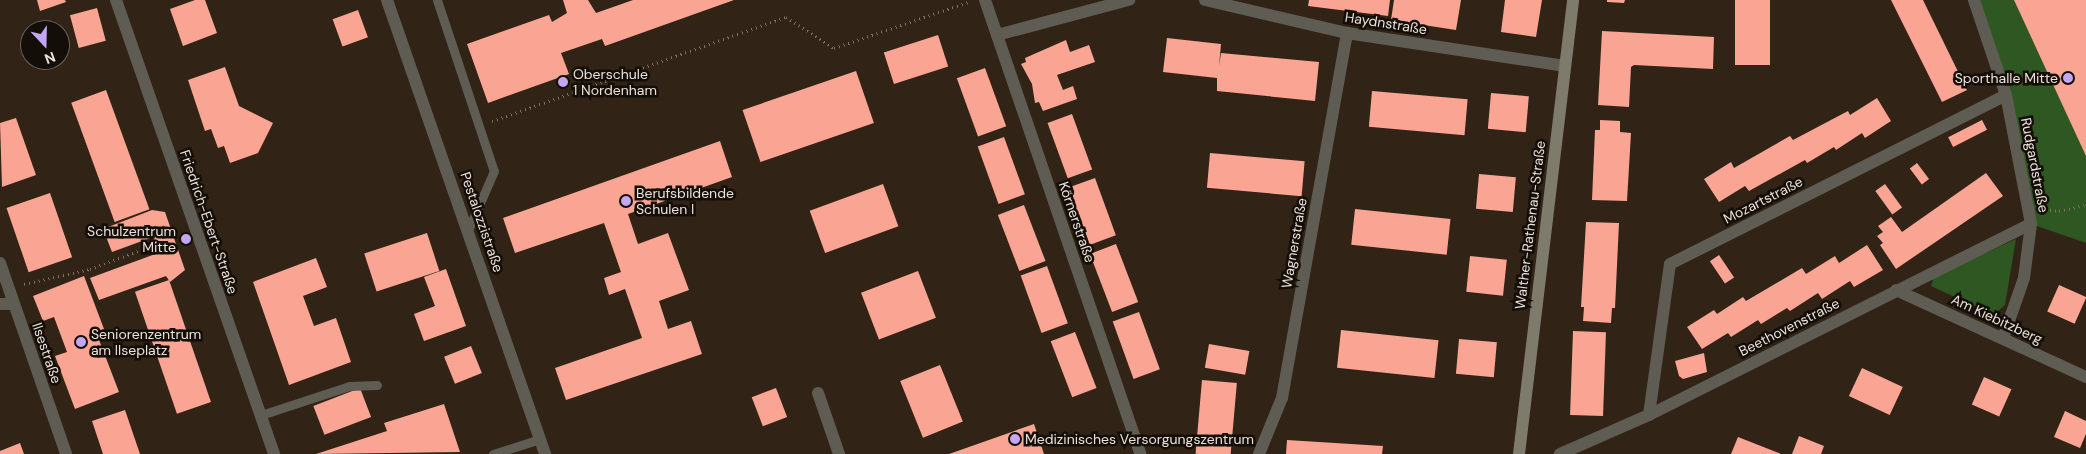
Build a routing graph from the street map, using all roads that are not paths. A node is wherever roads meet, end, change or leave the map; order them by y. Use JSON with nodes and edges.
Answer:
{"nodes":[{"id":1,"x":116,"y":0,"type":"edge"},
{"id":2,"x":387,"y":0,"type":"edge"},
{"id":3,"x":437,"y":0,"type":"edge"},
{"id":4,"x":984,"y":0,"type":"edge"},
{"id":5,"x":1129,"y":0,"type":"edge"},
{"id":6,"x":1205,"y":0,"type":"edge"},
{"id":7,"x":1573,"y":0,"type":"edge"},
{"id":8,"x":1974,"y":0,"type":"edge"},
{"id":9,"x":1347,"y":33,"type":"junction"},
{"id":10,"x":997,"y":35,"type":"junction"},
{"id":11,"x":1564,"y":66,"type":"junction"},
{"id":12,"x":2006,"y":95,"type":"junction"},
{"id":13,"x":2031,"y":224,"type":"junction"},
{"id":14,"x":469,"y":228,"type":"junction"},
{"id":15,"x":0,"y":263,"type":"edge"},
{"id":16,"x":1896,"y":290,"type":"junction"},
{"id":17,"x":0,"y":304,"type":"edge"},
{"id":18,"x":14,"y":304,"type":"junction"},
{"id":19,"x":2002,"y":338,"type":"junction"},
{"id":20,"x":2086,"y":376,"type":"edge"},
{"id":21,"x":377,"y":385,"type":"dead end"},
{"id":22,"x":818,"y":394,"type":"dead end"},
{"id":23,"x":261,"y":415,"type":"junction"},
{"id":24,"x":1649,"y":415,"type":"junction"},
{"id":25,"x":540,"y":439,"type":"junction"},
{"id":26,"x":66,"y":454,"type":"edge"},
{"id":27,"x":274,"y":454,"type":"edge"},
{"id":28,"x":493,"y":454,"type":"edge"},
{"id":29,"x":545,"y":454,"type":"edge"},
{"id":30,"x":839,"y":454,"type":"edge"},
{"id":31,"x":1140,"y":454,"type":"edge"},
{"id":32,"x":1259,"y":454,"type":"edge"},
{"id":33,"x":1518,"y":454,"type":"edge"},
{"id":34,"x":1560,"y":454,"type":"edge"}],
"edges":[{"from":1,"to":23,"type":"street","name":"Friedrich-Ebert-Straße"},
{"from":2,"to":14,"type":"street","name":"Pestalozzistraße"},
{"from":3,"to":14,"type":"lane"},
{"from":4,"to":10,"type":"street","name":"Körnerstraße"},
{"from":5,"to":10,"type":"street"},
{"from":6,"to":9,"type":"street","name":"Haydnstraße"},
{"from":7,"to":11,"type":"street","name":"Walther-Rathenau-Straße"},
{"from":8,"to":12,"type":"street","name":"Rudgardstraße"},
{"from":9,"to":11,"type":"street","name":"Haydnstraße"},
{"from":9,"to":32,"type":"street","name":"Wagnerstraße"},
{"from":10,"to":31,"type":"street","name":"Körnerstraße"},
{"from":11,"to":33,"type":"street","name":"Walther-Rathenau-Straße"},
{"from":12,"to":13,"type":"street","name":"Rudgardstraße"},
{"from":12,"to":24,"type":"street","name":"Mozartstraße"},
{"from":13,"to":16,"type":"street","name":"Beethovenstraße"},
{"from":13,"to":19,"type":"street","name":"Rudgardstraße"},
{"from":14,"to":25,"type":"street","name":"Pestalozzistraße"},
{"from":15,"to":18,"type":"street","name":"Ilsestraße"},
{"from":16,"to":19,"type":"street","name":"Am Kiebitzberg"},
{"from":16,"to":24,"type":"street","name":"Beethovenstraße"},
{"from":17,"to":18,"type":"street"},
{"from":18,"to":26,"type":"street","name":"Ilsestraße"},
{"from":19,"to":20,"type":"street","name":"Am Kiebitzberg"},
{"from":21,"to":23,"type":"lane"},
{"from":22,"to":30,"type":"street"},
{"from":23,"to":27,"type":"street","name":"Friedrich-Ebert-Straße"},
{"from":24,"to":34,"type":"street","name":"Beethovenstraße"},
{"from":25,"to":28,"type":"lane"},
{"from":25,"to":29,"type":"street","name":"Pestalozzistraße"}]}
